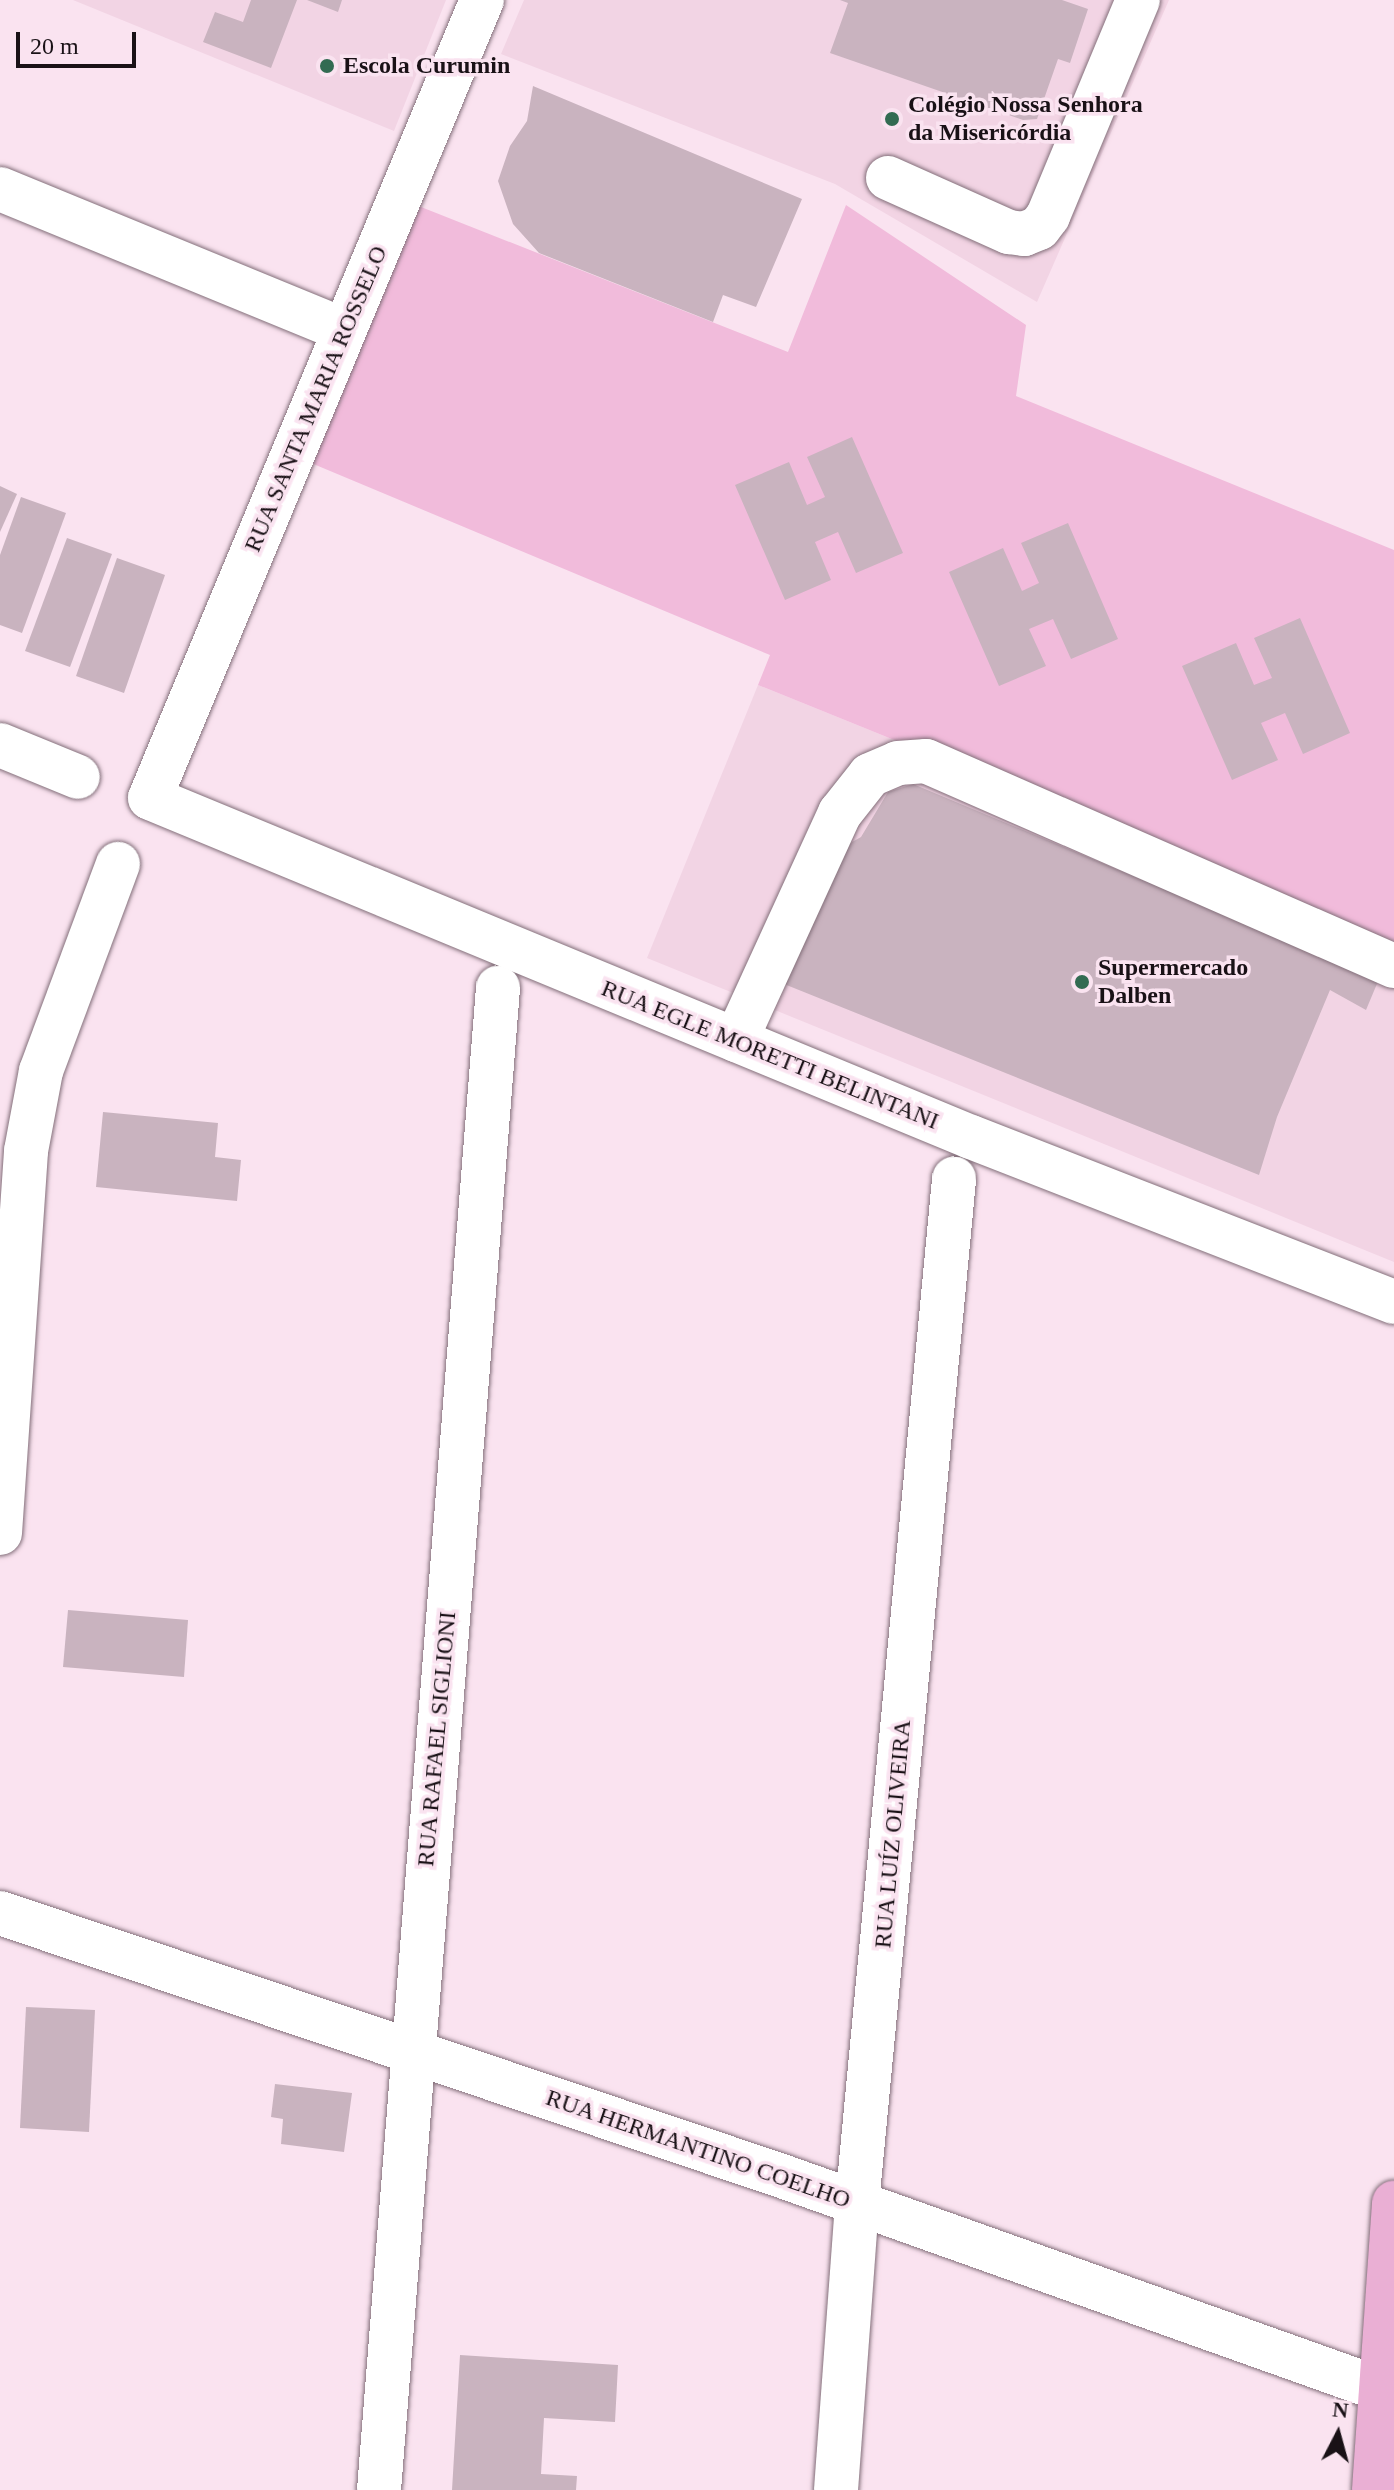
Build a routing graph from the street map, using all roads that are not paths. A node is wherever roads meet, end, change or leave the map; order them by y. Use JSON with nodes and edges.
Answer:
{"nodes":[{"id":1,"x":482,"y":0,"type":"edge"},
{"id":2,"x":1138,"y":0,"type":"edge"},
{"id":3,"x":888,"y":178,"type":"dead end"},
{"id":4,"x":0,"y":189,"type":"edge"},
{"id":5,"x":344,"y":330,"type":"junction"},
{"id":6,"x":0,"y":745,"type":"edge"},
{"id":7,"x":78,"y":777,"type":"dead end"},
{"id":8,"x":150,"y":798,"type":"joint"},
{"id":9,"x":118,"y":864,"type":"dead end"},
{"id":10,"x":1394,"y":966,"type":"edge"},
{"id":11,"x":498,"y":988,"type":"dead end"},
{"id":12,"x":736,"y":1040,"type":"junction"},
{"id":13,"x":954,"y":1179,"type":"dead end"},
{"id":14,"x":1394,"y":1302,"type":"edge"},
{"id":15,"x":0,"y":1533,"type":"edge"},
{"id":16,"x":0,"y":1913,"type":"edge"},
{"id":17,"x":412,"y":2052,"type":"junction"},
{"id":18,"x":1394,"y":2203,"type":"edge"},
{"id":19,"x":857,"y":2204,"type":"junction"},
{"id":20,"x":1387,"y":2390,"type":"edge"},
{"id":21,"x":379,"y":2490,"type":"edge"},
{"id":22,"x":836,"y":2490,"type":"edge"},
{"id":23,"x":1374,"y":2490,"type":"edge"}],
"edges":[{"from":1,"to":5,"type":"street","name":"RUA SANTA MARIA ROSSELO"},
{"from":2,"to":3,"type":"street"},
{"from":4,"to":5,"type":"street"},
{"from":5,"to":8,"type":"street","name":"RUA SANTA MARIA ROSSELO"},
{"from":6,"to":7,"type":"street"},
{"from":8,"to":12,"type":"street","name":"RUA EGLE MORETTI BELINTANI"},
{"from":9,"to":15,"type":"street"},
{"from":10,"to":12,"type":"street"},
{"from":11,"to":17,"type":"street","name":"RUA RAFAEL SIGLIONI"},
{"from":12,"to":14,"type":"street","name":"RUA EGLE MORETTI BELINTANI"},
{"from":13,"to":19,"type":"street","name":"RUA LUÍZ OLIVEIRA"},
{"from":16,"to":17,"type":"street","name":"RUA HERMANTINO COELHO"},
{"from":17,"to":19,"type":"street","name":"RUA HERMANTINO COELHO"},
{"from":17,"to":21,"type":"street","name":"RUA RAFAEL SIGLIONI"},
{"from":18,"to":20,"type":"main road"},
{"from":19,"to":20,"type":"street","name":"RUA HERMANTINO COELHO"},
{"from":19,"to":22,"type":"street","name":"RUA LUÍZ OLIVEIRA"},
{"from":20,"to":23,"type":"main road"}]}
